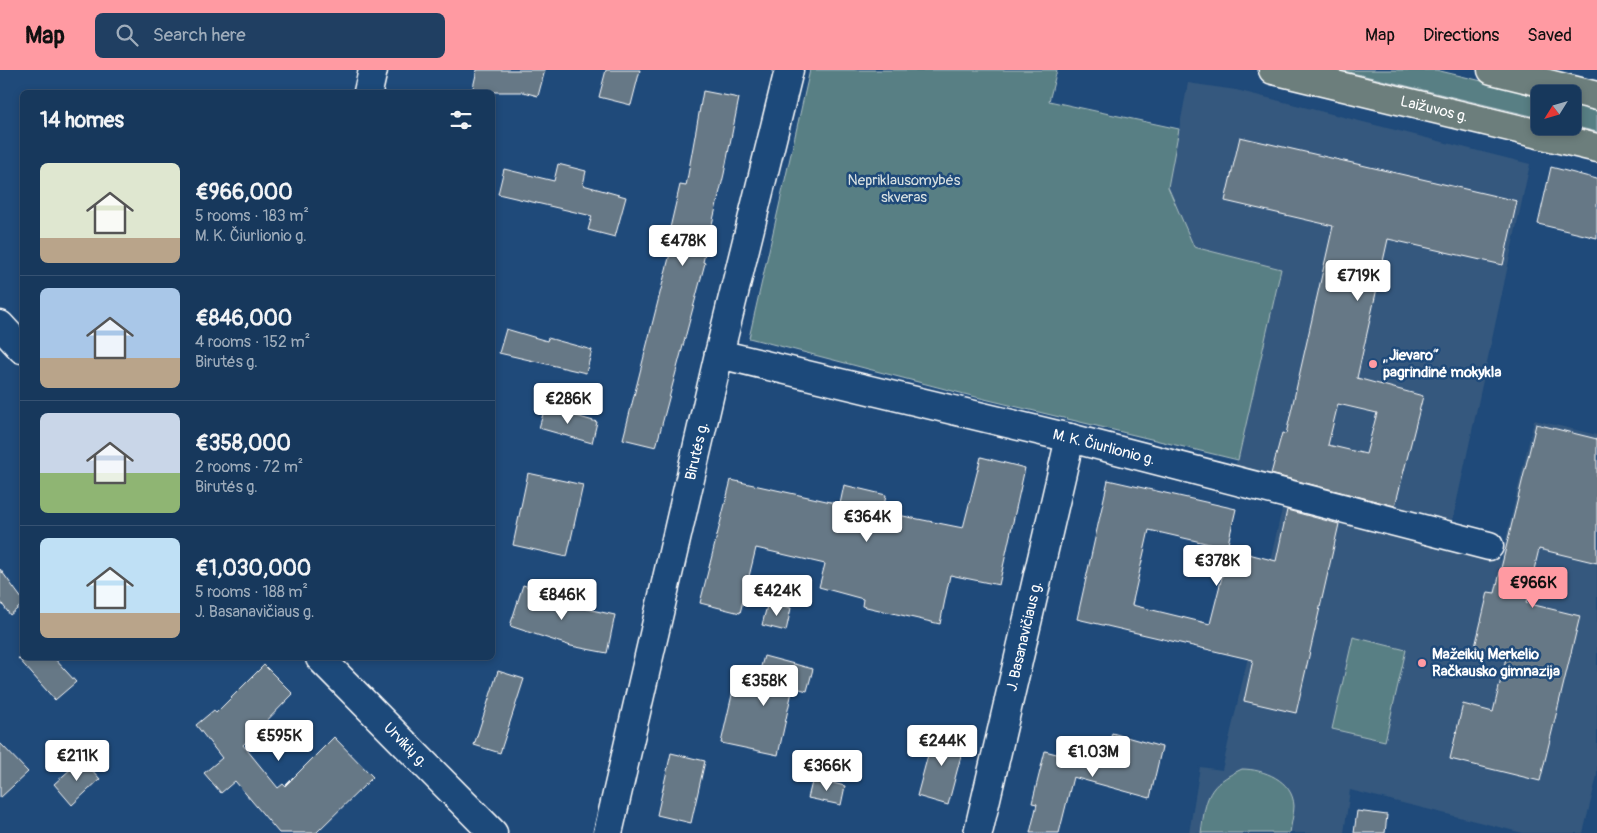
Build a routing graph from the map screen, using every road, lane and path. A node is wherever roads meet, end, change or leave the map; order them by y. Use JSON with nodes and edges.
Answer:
{"nodes":[{"id":1,"x":373,"y":70,"type":"edge"},
{"id":2,"x":789,"y":70,"type":"edge"},
{"id":3,"x":1273,"y":70,"type":"edge"},
{"id":4,"x":1492,"y":70,"type":"edge"},
{"id":5,"x":368,"y":90,"type":"edge"},
{"id":6,"x":1597,"y":96,"type":"edge"},
{"id":7,"x":1597,"y":148,"type":"edge"},
{"id":8,"x":0,"y":326,"type":"edge"},
{"id":9,"x":20,"y":347,"type":"edge"},
{"id":10,"x":719,"y":354,"type":"junction"},
{"id":11,"x":1070,"y":438,"type":"junction"},
{"id":12,"x":1489,"y":546,"type":"dead end"},
{"id":13,"x":322,"y":660,"type":"edge"},
{"id":14,"x":493,"y":833,"type":"edge"},
{"id":15,"x":608,"y":833,"type":"edge"},
{"id":16,"x":978,"y":833,"type":"edge"}],
"edges":[{"from":1,"to":5,"type":"street"},
{"from":2,"to":10,"type":"street","name":"Birutės g."},
{"from":3,"to":7,"type":"main road","name":"Laižuvos g."},
{"from":4,"to":6,"type":"main road"},
{"from":8,"to":9,"type":"street"},
{"from":10,"to":11,"type":"street","name":"M. K. Čiurlionio g."},
{"from":10,"to":15,"type":"street","name":"Birutės g."},
{"from":11,"to":12,"type":"street","name":"M. K. Čiurlionio g."},
{"from":11,"to":16,"type":"street","name":"J. Basanavičiaus g."},
{"from":13,"to":14,"type":"street","name":"Urvikių g."}]}
